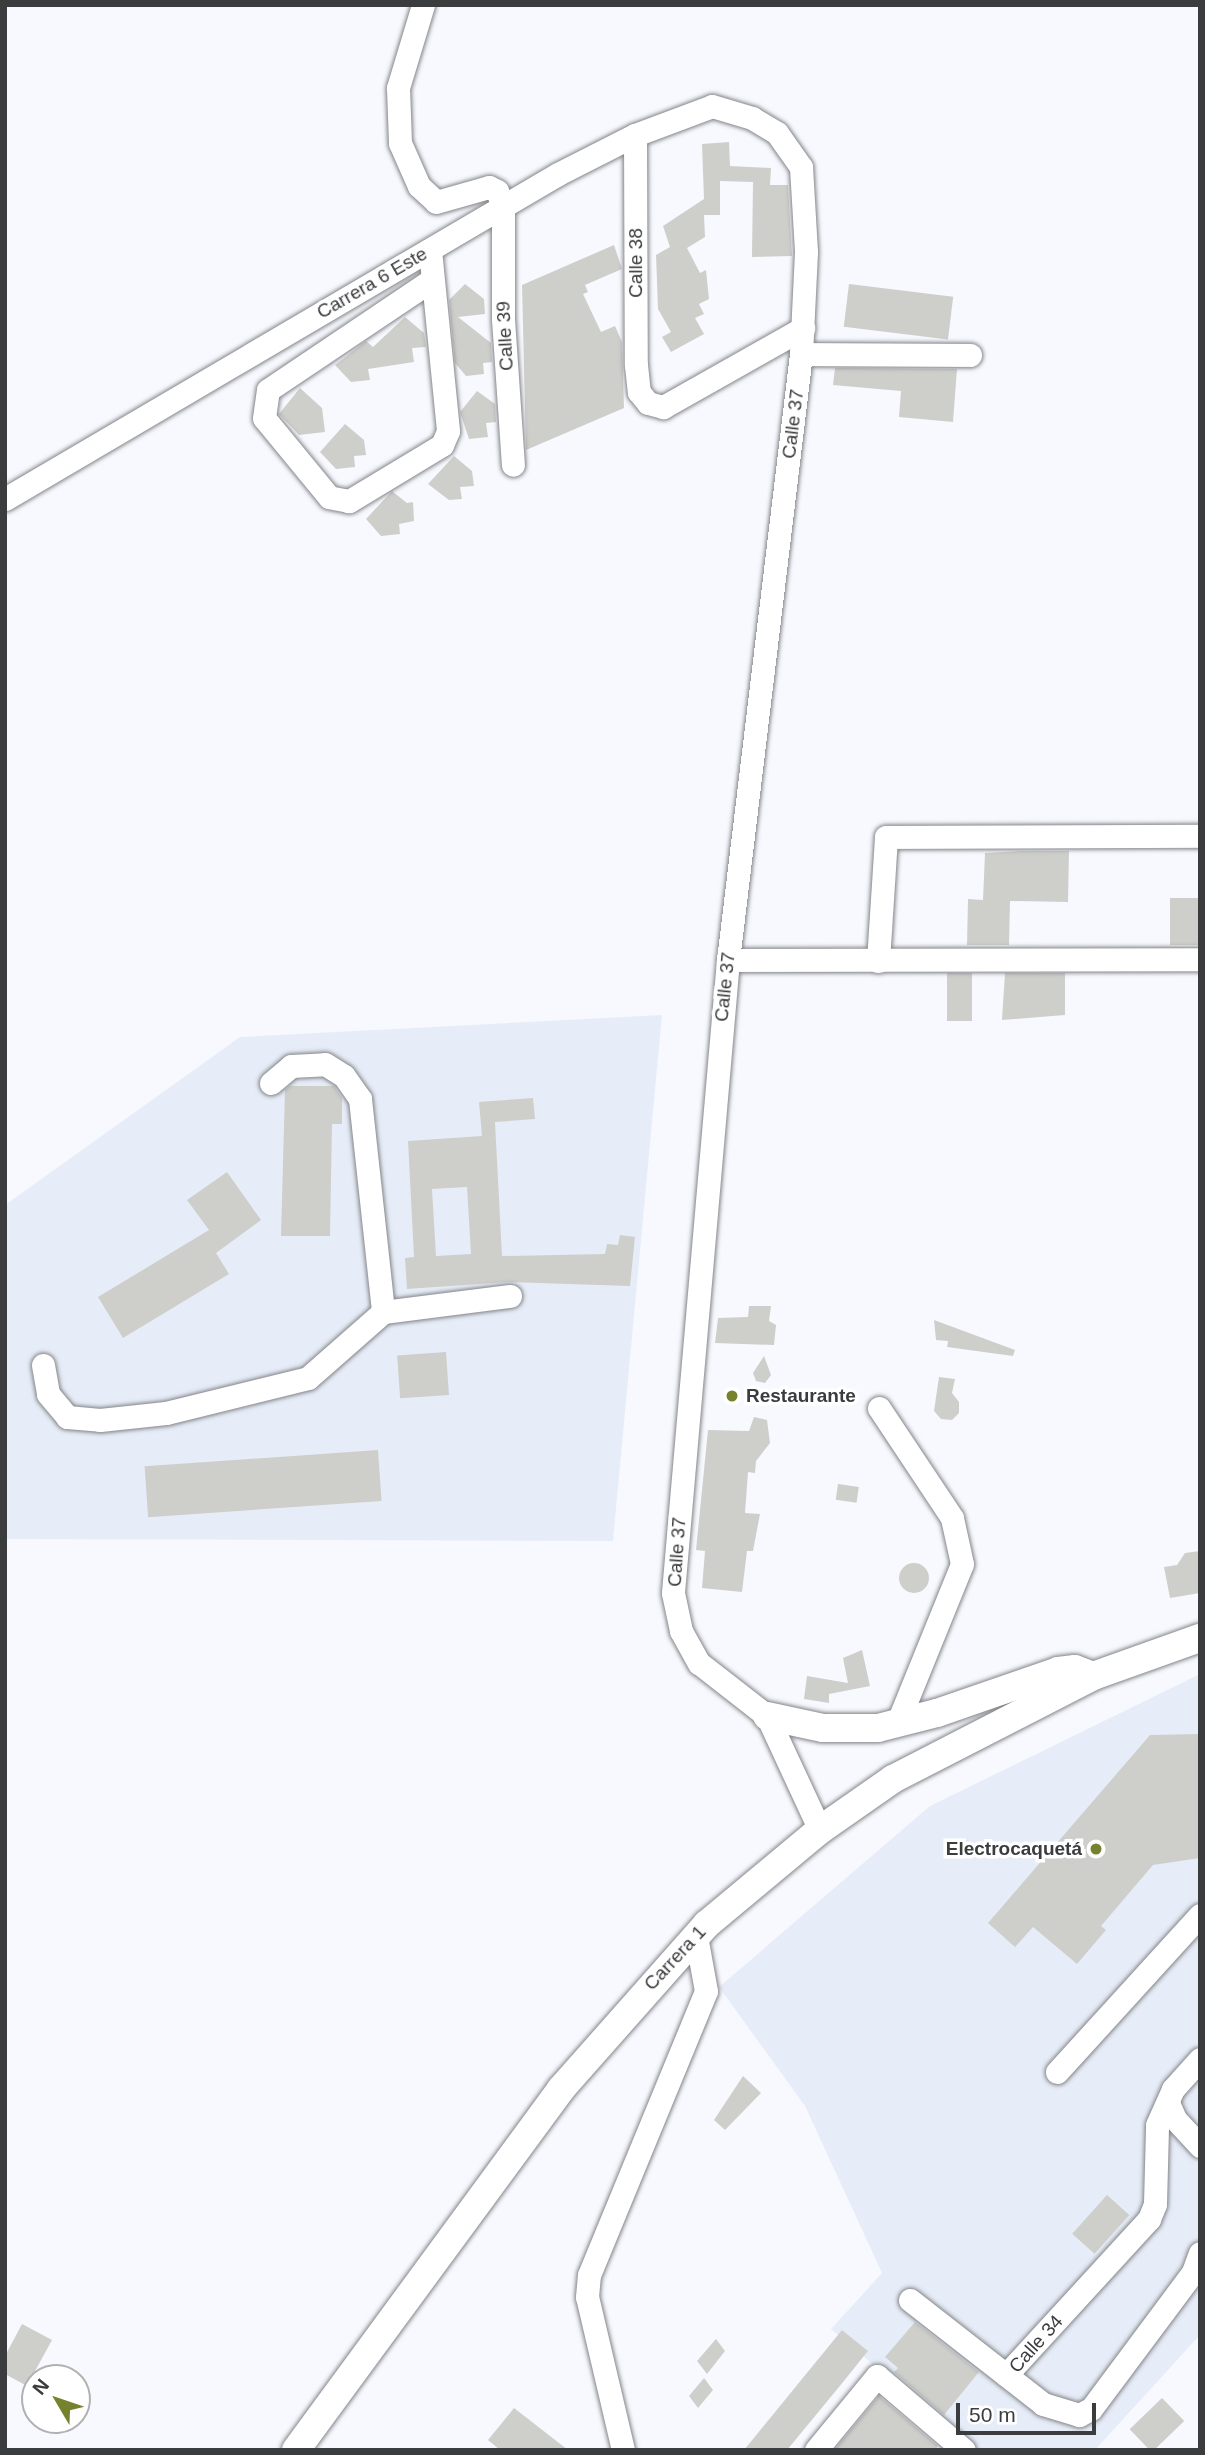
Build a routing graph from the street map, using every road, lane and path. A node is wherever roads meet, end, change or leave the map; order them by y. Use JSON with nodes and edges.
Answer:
{"nodes":[{"id":1,"x":423,"y":5,"type":"edge"},
{"id":2,"x":752,"y":118,"type":"joint"},
{"id":3,"x":635,"y":135,"type":"junction"},
{"id":4,"x":503,"y":206,"type":"junction"},
{"id":5,"x":429,"y":250,"type":"junction"},
{"id":6,"x":432,"y":280,"type":"junction"},
{"id":7,"x":803,"y":328,"type":"junction"},
{"id":8,"x":801,"y":354,"type":"junction"},
{"id":9,"x":970,"y":355,"type":"dead end"},
{"id":10,"x":513,"y":465,"type":"dead end"},
{"id":11,"x":5,"y":499,"type":"edge"},
{"id":12,"x":1200,"y":836,"type":"edge"},
{"id":13,"x":1200,"y":959,"type":"edge"},
{"id":14,"x":728,"y":960,"type":"junction"},
{"id":15,"x":878,"y":961,"type":"junction"},
{"id":16,"x":271,"y":1083,"type":"dead end"},
{"id":17,"x":510,"y":1296,"type":"dead end"},
{"id":18,"x":383,"y":1312,"type":"junction"},
{"id":19,"x":43,"y":1365,"type":"dead end"},
{"id":20,"x":879,"y":1408,"type":"dead end"},
{"id":21,"x":1200,"y":1638,"type":"edge"},
{"id":22,"x":1093,"y":1676,"type":"junction"},
{"id":23,"x":767,"y":1716,"type":"junction"},
{"id":24,"x":898,"y":1722,"type":"junction"},
{"id":25,"x":820,"y":1830,"type":"junction"},
{"id":26,"x":1200,"y":1915,"type":"edge"},
{"id":27,"x":696,"y":1936,"type":"junction"},
{"id":28,"x":1200,"y":2059,"type":"edge"},
{"id":29,"x":1057,"y":2072,"type":"dead end"},
{"id":30,"x":1168,"y":2103,"type":"junction"},
{"id":31,"x":1200,"y":2146,"type":"edge"},
{"id":32,"x":1200,"y":2253,"type":"edge"},
{"id":33,"x":911,"y":2300,"type":"dead end"},
{"id":34,"x":1006,"y":2375,"type":"junction"},
{"id":35,"x":962,"y":2449,"type":"edge"},
{"id":36,"x":296,"y":2450,"type":"edge"},
{"id":37,"x":623,"y":2450,"type":"edge"},
{"id":38,"x":816,"y":2450,"type":"edge"}],
"edges":[{"from":1,"to":4,"type":"street"},
{"from":2,"to":3,"type":"street","name":"Carrera 6 Este"},
{"from":2,"to":7,"type":"street","name":"Calle 37"},
{"from":3,"to":4,"type":"street","name":"Carrera 6 Este"},
{"from":3,"to":7,"type":"street","name":"Calle 38"},
{"from":4,"to":5,"type":"street","name":"Carrera 6 Este"},
{"from":4,"to":10,"type":"street","name":"Calle 39"},
{"from":5,"to":6,"type":"street"},
{"from":5,"to":11,"type":"street","name":"Carrera 6 Este"},
{"from":6,"to":6,"type":"street"},
{"from":7,"to":8,"type":"street","name":"Calle 37"},
{"from":8,"to":9,"type":"street"},
{"from":8,"to":14,"type":"street","name":"Calle 37"},
{"from":12,"to":15,"type":"street"},
{"from":13,"to":15,"type":"street"},
{"from":14,"to":15,"type":"street"},
{"from":14,"to":23,"type":"street","name":"Calle 37"},
{"from":16,"to":18,"type":"street"},
{"from":17,"to":18,"type":"street"},
{"from":18,"to":19,"type":"street"},
{"from":20,"to":24,"type":"street"},
{"from":21,"to":22,"type":"main road","name":"Carrera 1"},
{"from":22,"to":24,"type":"main road"},
{"from":22,"to":25,"type":"main road","name":"Carrera 1"},
{"from":23,"to":24,"type":"main road"},
{"from":23,"to":25,"type":"street","name":"Calle 37"},
{"from":25,"to":27,"type":"main road","name":"Carrera 1"},
{"from":26,"to":29,"type":"street"},
{"from":27,"to":36,"type":"main road","name":"Carrera 1"},
{"from":27,"to":37,"type":"street"},
{"from":28,"to":30,"type":"street","name":"Calle 34"},
{"from":30,"to":31,"type":"street"},
{"from":30,"to":34,"type":"street","name":"Calle 34"},
{"from":32,"to":34,"type":"street","name":"Calle 34"},
{"from":33,"to":34,"type":"street"},
{"from":35,"to":38,"type":"street"}]}
